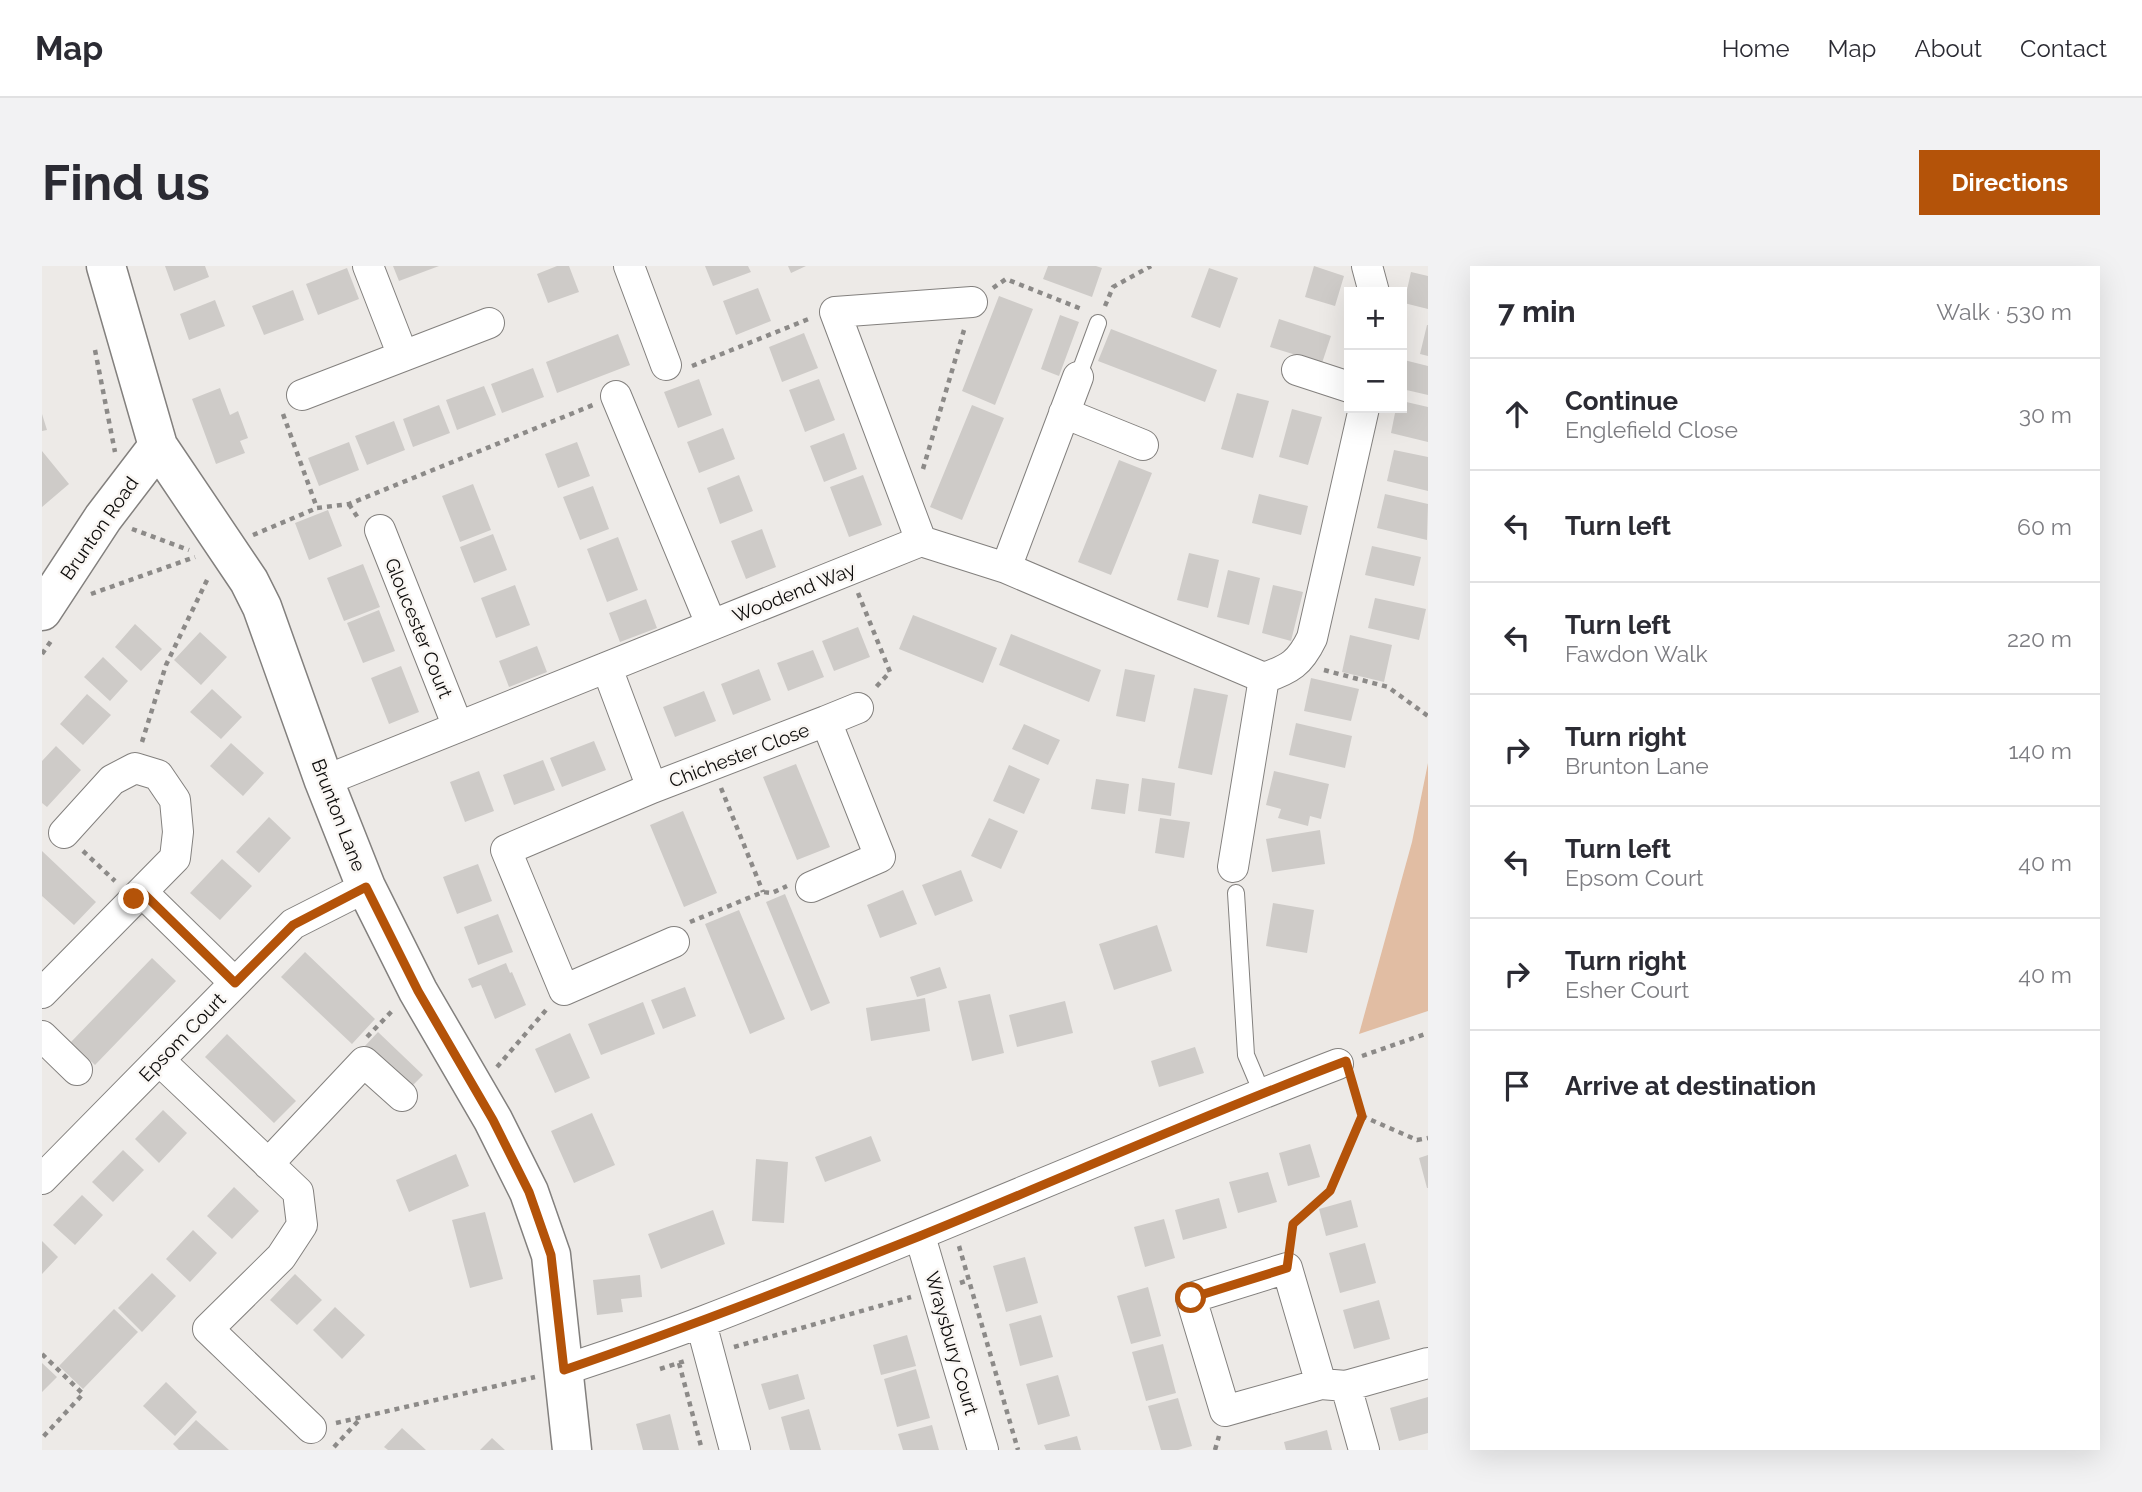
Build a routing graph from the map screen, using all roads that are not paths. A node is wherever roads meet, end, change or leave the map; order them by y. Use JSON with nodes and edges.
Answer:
{"nodes":[{"id":1,"x":106,"y":266,"type":"edge"},
{"id":2,"x":368,"y":266,"type":"edge"},
{"id":3,"x":629,"y":266,"type":"edge"},
{"id":4,"x":1367,"y":266,"type":"edge"},
{"id":5,"x":1373,"y":287,"type":"edge"},
{"id":6,"x":972,"y":302,"type":"road end"},
{"id":7,"x":1100,"y":320,"type":"road end"},
{"id":8,"x":489,"y":323,"type":"dead end"},
{"id":9,"x":403,"y":356,"type":"junction"},
{"id":10,"x":674,"y":367,"type":"road end"},
{"id":11,"x":1297,"y":370,"type":"dead end"},
{"id":12,"x":1078,"y":377,"type":"joint"},
{"id":13,"x":1344,"y":385,"type":"edge"},
{"id":14,"x":302,"y":395,"type":"road end"},
{"id":15,"x":616,"y":396,"type":"road end"},
{"id":16,"x":1064,"y":412,"type":"junction"},
{"id":17,"x":1363,"y":413,"type":"edge"},
{"id":18,"x":1143,"y":445,"type":"dead end"},
{"id":19,"x":158,"y":446,"type":"junction"},
{"id":20,"x":380,"y":530,"type":"dead end"},
{"id":21,"x":921,"y":541,"type":"junction"},
{"id":22,"x":1006,"y":568,"type":"junction"},
{"id":23,"x":42,"y":611,"type":"edge"},
{"id":24,"x":711,"y":624,"type":"junction"},
{"id":25,"x":607,"y":667,"type":"junction"},
{"id":26,"x":1264,"y":678,"type":"junction"},
{"id":27,"x":858,"y":708,"type":"road end"},
{"id":28,"x":826,"y":721,"type":"junction"},
{"id":29,"x":458,"y":727,"type":"junction"},
{"id":30,"x":324,"y":781,"type":"junction"},
{"id":31,"x":652,"y":788,"type":"junction"},
{"id":32,"x":64,"y":832,"type":"road end"},
{"id":33,"x":1234,"y":880,"type":"joint"},
{"id":34,"x":366,"y":887,"type":"junction"},
{"id":35,"x":811,"y":887,"type":"road end"},
{"id":36,"x":138,"y":895,"type":"junction"},
{"id":37,"x":674,"y":942,"type":"road end"},
{"id":38,"x":235,"y":983,"type":"junction"},
{"id":39,"x":45,"y":984,"type":"edge"},
{"id":40,"x":42,"y":1036,"type":"edge"},
{"id":41,"x":159,"y":1060,"type":"junction"},
{"id":42,"x":1342,"y":1062,"type":"road end"},
{"id":43,"x":77,"y":1070,"type":"dead end"},
{"id":44,"x":1262,"y":1093,"type":"junction"},
{"id":45,"x":402,"y":1096,"type":"dead end"},
{"id":46,"x":268,"y":1164,"type":"junction"},
{"id":47,"x":42,"y":1179,"type":"edge"},
{"id":48,"x":920,"y":1236,"type":"junction"},
{"id":49,"x":701,"y":1323,"type":"junction"},
{"id":50,"x":1428,"y":1363,"type":"edge"},
{"id":51,"x":564,"y":1370,"type":"junction"},
{"id":52,"x":1334,"y":1385,"type":"junction"},
{"id":53,"x":311,"y":1428,"type":"road end"},
{"id":54,"x":572,"y":1450,"type":"edge"},
{"id":55,"x":735,"y":1450,"type":"edge"},
{"id":56,"x":983,"y":1450,"type":"edge"},
{"id":57,"x":1364,"y":1450,"type":"edge"}],
"edges":[{"from":1,"to":19,"type":"street","name":"Brunton Lane"},
{"from":2,"to":9,"type":"street"},
{"from":3,"to":10,"type":"street"},
{"from":4,"to":5,"type":"street"},
{"from":6,"to":21,"type":"street"},
{"from":7,"to":12,"type":"lane"},
{"from":8,"to":9,"type":"street"},
{"from":9,"to":14,"type":"street"},
{"from":11,"to":13,"type":"street"},
{"from":12,"to":16,"type":"street"},
{"from":15,"to":24,"type":"street"},
{"from":16,"to":18,"type":"street"},
{"from":16,"to":22,"type":"street"},
{"from":17,"to":26,"type":"street"},
{"from":19,"to":23,"type":"street","name":"Brunton Road"},
{"from":19,"to":30,"type":"street","name":"Brunton Lane"},
{"from":20,"to":29,"type":"street","name":"Gloucester Court"},
{"from":21,"to":22,"type":"street"},
{"from":21,"to":24,"type":"street","name":"Woodend Way"},
{"from":22,"to":26,"type":"street"},
{"from":24,"to":25,"type":"street","name":"Woodend Way"},
{"from":25,"to":29,"type":"street","name":"Woodend Way"},
{"from":25,"to":31,"type":"street","name":"Chichester Close"},
{"from":26,"to":33,"type":"street"},
{"from":27,"to":28,"type":"street","name":"Chichester Close"},
{"from":28,"to":31,"type":"street","name":"Chichester Close"},
{"from":28,"to":35,"type":"street","name":"Chichester Close"},
{"from":29,"to":30,"type":"street","name":"Woodend Way"},
{"from":30,"to":34,"type":"street","name":"Brunton Lane"},
{"from":31,"to":37,"type":"street","name":"Chichester Close"},
{"from":32,"to":36,"type":"street"},
{"from":33,"to":44,"type":"lane"},
{"from":34,"to":38,"type":"street","name":"Epsom Court"},
{"from":34,"to":51,"type":"street","name":"Brunton Lane"},
{"from":36,"to":38,"type":"street"},
{"from":36,"to":39,"type":"street"},
{"from":38,"to":41,"type":"street","name":"Epsom Court"},
{"from":40,"to":43,"type":"street"},
{"from":41,"to":46,"type":"street"},
{"from":41,"to":47,"type":"street","name":"Epsom Court"},
{"from":42,"to":44,"type":"street"},
{"from":44,"to":48,"type":"street"},
{"from":45,"to":46,"type":"street"},
{"from":46,"to":53,"type":"street"},
{"from":48,"to":49,"type":"street"},
{"from":48,"to":56,"type":"street","name":"Wraysbury Court"},
{"from":49,"to":51,"type":"street"},
{"from":49,"to":55,"type":"street"},
{"from":50,"to":52,"type":"street"},
{"from":51,"to":54,"type":"street","name":"Brunton Lane"},
{"from":52,"to":52,"type":"street"},
{"from":52,"to":57,"type":"street"}]}
